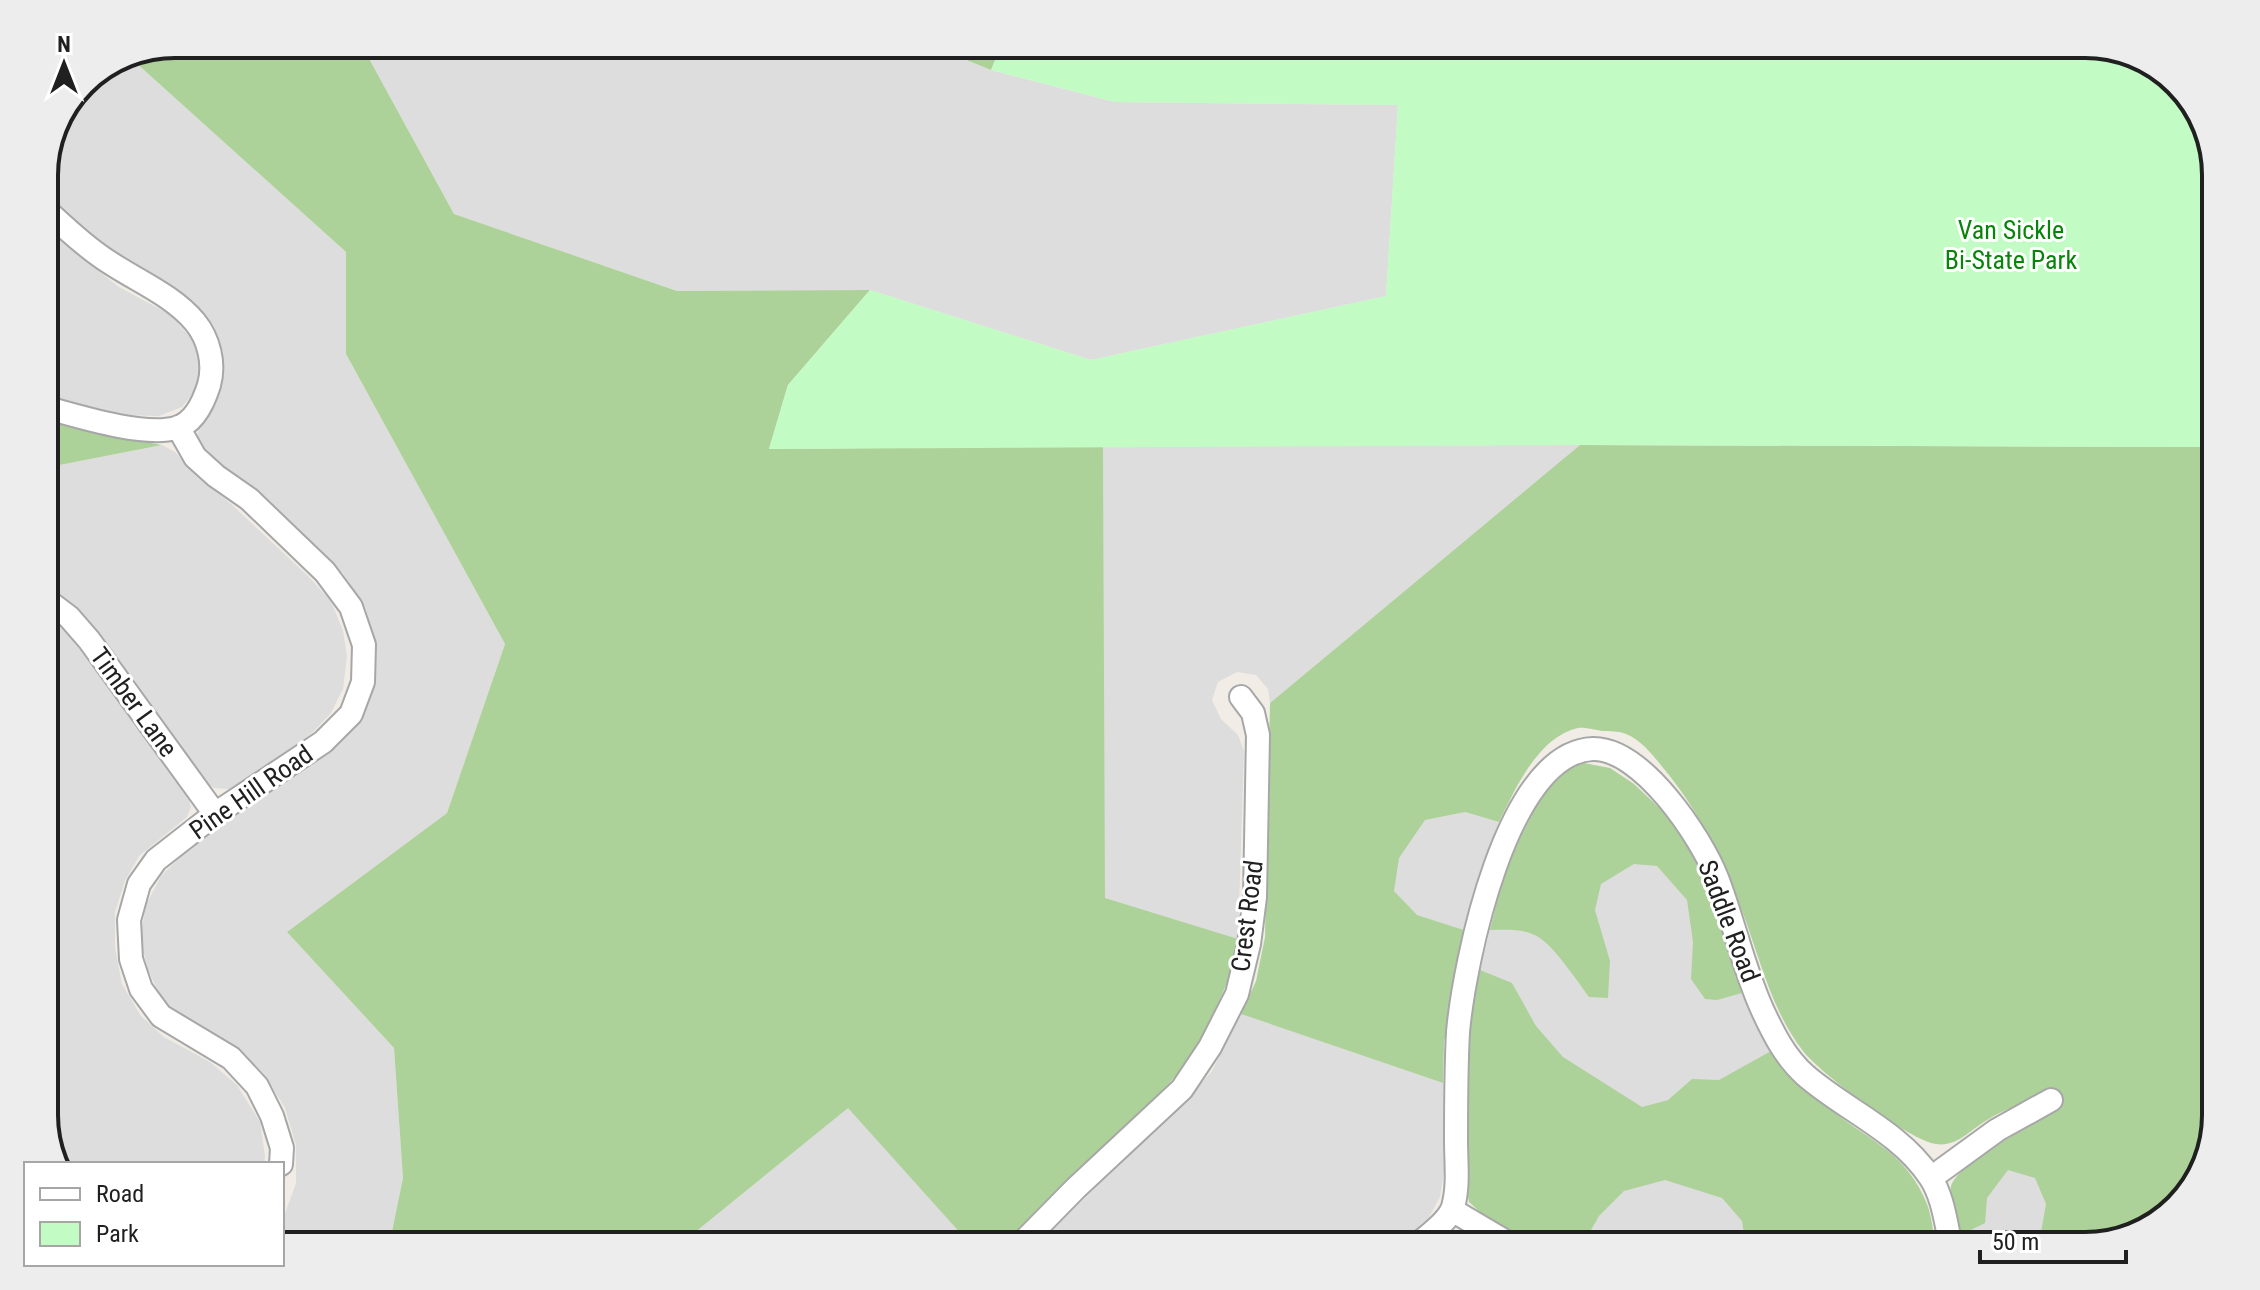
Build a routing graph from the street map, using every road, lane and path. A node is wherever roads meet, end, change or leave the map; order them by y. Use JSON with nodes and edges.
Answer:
{"nodes":[{"id":1,"x":58,"y":220,"type":"edge"},
{"id":2,"x":58,"y":410,"type":"edge"},
{"id":3,"x":178,"y":427,"type":"junction"},
{"id":4,"x":58,"y":609,"type":"edge"},
{"id":5,"x":1241,"y":697,"type":"dead end"},
{"id":6,"x":215,"y":814,"type":"junction"},
{"id":7,"x":2051,"y":1100,"type":"dead end"},
{"id":8,"x":281,"y":1162,"type":"edge"},
{"id":9,"x":1931,"y":1178,"type":"junction"},
{"id":10,"x":1452,"y":1210,"type":"junction"},
{"id":11,"x":1033,"y":1232,"type":"edge"},
{"id":12,"x":1432,"y":1232,"type":"edge"},
{"id":13,"x":1489,"y":1232,"type":"edge"},
{"id":14,"x":1948,"y":1232,"type":"edge"}],
"edges":[{"from":1,"to":3,"type":"street"},
{"from":2,"to":3,"type":"street"},
{"from":3,"to":6,"type":"street","name":"Pine Hill Road"},
{"from":4,"to":6,"type":"street","name":"Timber Lane"},
{"from":5,"to":11,"type":"street","name":"Crest Road"},
{"from":6,"to":8,"type":"street","name":"Pine Hill Road"},
{"from":7,"to":9,"type":"street"},
{"from":9,"to":10,"type":"street","name":"Saddle Road"},
{"from":9,"to":14,"type":"street","name":"Saddle Road"},
{"from":10,"to":12,"type":"street"},
{"from":10,"to":13,"type":"street"}]}
